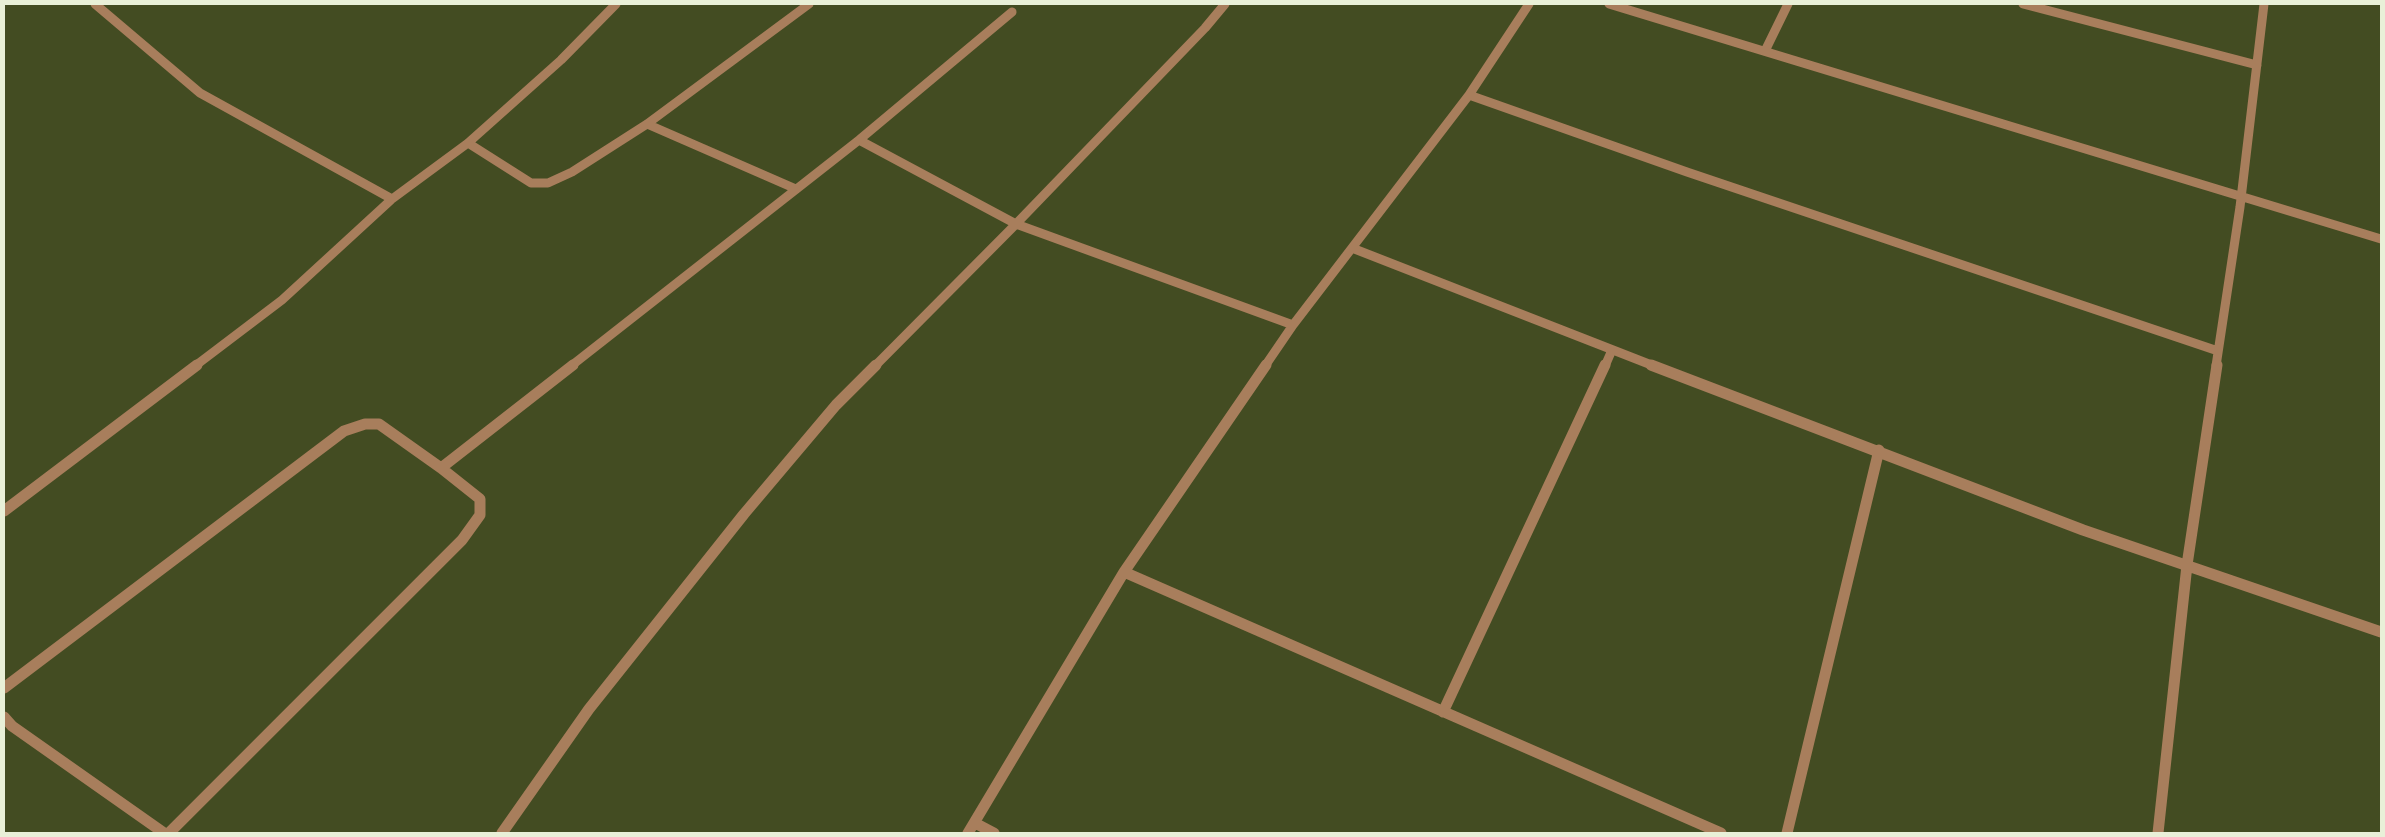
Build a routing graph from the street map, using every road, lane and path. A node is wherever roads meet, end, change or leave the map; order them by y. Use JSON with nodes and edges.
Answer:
{"nodes":[{"id":1,"x":94,"y":4,"type":"edge"},
{"id":2,"x":616,"y":4,"type":"edge"},
{"id":3,"x":809,"y":4,"type":"edge"},
{"id":4,"x":1225,"y":4,"type":"edge"},
{"id":5,"x":1529,"y":4,"type":"edge"},
{"id":6,"x":1609,"y":4,"type":"edge"},
{"id":7,"x":1788,"y":4,"type":"edge"},
{"id":8,"x":2022,"y":4,"type":"edge"},
{"id":9,"x":2264,"y":4,"type":"edge"},
{"id":10,"x":1012,"y":12,"type":"dead end"},
{"id":11,"x":1765,"y":51,"type":"junction"},
{"id":12,"x":2257,"y":65,"type":"junction"},
{"id":13,"x":1469,"y":95,"type":"junction"},
{"id":14,"x":648,"y":124,"type":"junction"},
{"id":15,"x":859,"y":140,"type":"junction"},
{"id":16,"x":468,"y":143,"type":"junction"},
{"id":17,"x":796,"y":190,"type":"junction"},
{"id":18,"x":2241,"y":196,"type":"junction"},
{"id":19,"x":392,"y":199,"type":"junction"},
{"id":20,"x":1016,"y":224,"type":"junction"},
{"id":21,"x":2381,"y":239,"type":"edge"},
{"id":22,"x":1352,"y":248,"type":"junction"},
{"id":23,"x":1293,"y":325,"type":"junction"},
{"id":24,"x":1612,"y":350,"type":"junction"},
{"id":25,"x":2218,"y":351,"type":"junction"},
{"id":26,"x":1879,"y":450,"type":"junction"},
{"id":27,"x":441,"y":468,"type":"junction"},
{"id":28,"x":4,"y":511,"type":"edge"},
{"id":29,"x":2187,"y":565,"type":"junction"},
{"id":30,"x":1124,"y":572,"type":"junction"},
{"id":31,"x":2381,"y":632,"type":"edge"},
{"id":32,"x":4,"y":688,"type":"edge"},
{"id":33,"x":1443,"y":712,"type":"junction"},
{"id":34,"x":4,"y":717,"type":"edge"},
{"id":35,"x":972,"y":828,"type":"edge"},
{"id":36,"x":164,"y":833,"type":"edge"},
{"id":37,"x":169,"y":833,"type":"edge"},
{"id":38,"x":502,"y":833,"type":"edge"},
{"id":39,"x":994,"y":833,"type":"edge"},
{"id":40,"x":1721,"y":833,"type":"edge"},
{"id":41,"x":1787,"y":833,"type":"edge"},
{"id":42,"x":2158,"y":833,"type":"edge"}],
"edges":[{"from":1,"to":19,"type":"street"},
{"from":2,"to":16,"type":"street"},
{"from":3,"to":14,"type":"street"},
{"from":4,"to":20,"type":"street"},
{"from":5,"to":13,"type":"street"},
{"from":6,"to":11,"type":"street"},
{"from":7,"to":11,"type":"street"},
{"from":8,"to":12,"type":"street"},
{"from":9,"to":12,"type":"street"},
{"from":10,"to":15,"type":"street"},
{"from":11,"to":18,"type":"street"},
{"from":12,"to":18,"type":"street"},
{"from":13,"to":22,"type":"street"},
{"from":13,"to":25,"type":"street"},
{"from":14,"to":16,"type":"street"},
{"from":14,"to":17,"type":"street"},
{"from":15,"to":17,"type":"street"},
{"from":15,"to":20,"type":"street"},
{"from":16,"to":19,"type":"street"},
{"from":17,"to":27,"type":"street"},
{"from":18,"to":21,"type":"street"},
{"from":18,"to":25,"type":"street"},
{"from":19,"to":28,"type":"street"},
{"from":20,"to":23,"type":"street"},
{"from":20,"to":38,"type":"street"},
{"from":22,"to":23,"type":"street"},
{"from":22,"to":24,"type":"street"},
{"from":23,"to":30,"type":"street"},
{"from":24,"to":26,"type":"street"},
{"from":24,"to":33,"type":"street"},
{"from":25,"to":29,"type":"street"},
{"from":26,"to":29,"type":"street"},
{"from":26,"to":41,"type":"street"},
{"from":27,"to":32,"type":"street"},
{"from":27,"to":37,"type":"street"},
{"from":29,"to":31,"type":"street"},
{"from":29,"to":42,"type":"street"},
{"from":30,"to":33,"type":"street"},
{"from":30,"to":35,"type":"street"},
{"from":33,"to":40,"type":"street"},
{"from":34,"to":36,"type":"street"},
{"from":35,"to":39,"type":"street"}]}
